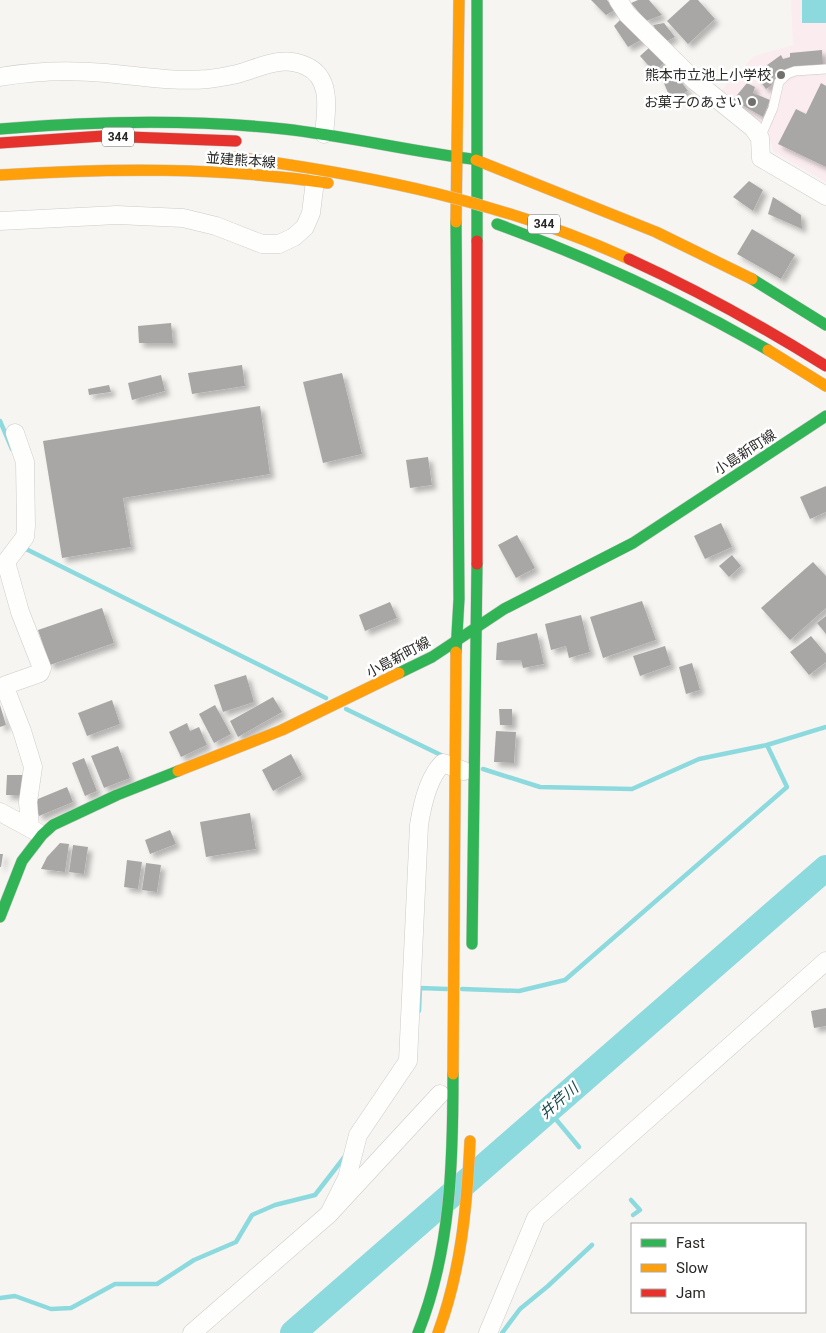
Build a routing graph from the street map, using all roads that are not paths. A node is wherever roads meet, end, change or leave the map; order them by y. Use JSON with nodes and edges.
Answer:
{"nodes":[{"id":1,"x":459,"y":0,"type":"edge"},
{"id":2,"x":477,"y":0,"type":"edge"},
{"id":3,"x":618,"y":0,"type":"edge"},
{"id":4,"x":826,"y":69,"type":"edge"},
{"id":5,"x":0,"y":77,"type":"edge"},
{"id":6,"x":458,"y":98,"type":"junction"},
{"id":7,"x":476,"y":98,"type":"junction"},
{"id":8,"x":0,"y":129,"type":"edge"},
{"id":9,"x":324,"y":134,"type":"junction"},
{"id":10,"x":760,"y":138,"type":"junction"},
{"id":11,"x":241,"y":142,"type":"dead end"},
{"id":12,"x":0,"y":143,"type":"edge"},
{"id":13,"x":231,"y":157,"type":"dead end"},
{"id":14,"x":457,"y":157,"type":"junction"},
{"id":15,"x":476,"y":160,"type":"junction"},
{"id":16,"x":0,"y":175,"type":"edge"},
{"id":17,"x":442,"y":177,"type":"dead end"},
{"id":18,"x":314,"y":181,"type":"junction"},
{"id":19,"x":490,"y":191,"type":"dead end"},
{"id":20,"x":826,"y":196,"type":"edge"},
{"id":21,"x":422,"y":202,"type":"dead end"},
{"id":22,"x":452,"y":212,"type":"junction"},
{"id":23,"x":476,"y":217,"type":"junction"},
{"id":24,"x":0,"y":221,"type":"edge"},
{"id":25,"x":826,"y":325,"type":"edge"},
{"id":26,"x":826,"y":366,"type":"edge"},
{"id":27,"x":826,"y":386,"type":"edge"},
{"id":28,"x":826,"y":416,"type":"edge"},
{"id":29,"x":15,"y":433,"type":"dead end"},
{"id":30,"x":477,"y":628,"type":"junction"},
{"id":31,"x":456,"y":641,"type":"junction"},
{"id":32,"x":455,"y":768,"type":"junction"},
{"id":33,"x":474,"y":774,"type":"junction"},
{"id":34,"x":0,"y":812,"type":"edge"},
{"id":35,"x":36,"y":832,"type":"junction"},
{"id":36,"x":0,"y":916,"type":"edge"},
{"id":37,"x":472,"y":960,"type":"dead end"},
{"id":38,"x":826,"y":961,"type":"edge"},
{"id":39,"x":440,"y":1094,"type":"dead end"},
{"id":40,"x":470,"y":1134,"type":"dead end"},
{"id":41,"x":329,"y":1214,"type":"junction"},
{"id":42,"x":192,"y":1333,"type":"edge"},
{"id":43,"x":418,"y":1333,"type":"edge"},
{"id":44,"x":438,"y":1333,"type":"edge"},
{"id":45,"x":488,"y":1333,"type":"edge"}],
"edges":[{"from":1,"to":6,"type":"main road"},
{"from":2,"to":7,"type":"main road"},
{"from":3,"to":10,"type":"street"},
{"from":4,"to":10,"type":"lane"},
{"from":5,"to":9,"type":"street"},
{"from":6,"to":7,"type":"main road"},
{"from":6,"to":14,"type":"main road"},
{"from":7,"to":15,"type":"main road"},
{"from":8,"to":9,"type":"main road"},
{"from":9,"to":14,"type":"main road"},
{"from":10,"to":20,"type":"street"},
{"from":11,"to":12,"type":"main road","number":"344"},
{"from":13,"to":26,"type":"main road","number":"344","bridge":true},
{"from":14,"to":15,"type":"main road"},
{"from":14,"to":22,"type":"main road"},
{"from":15,"to":23,"type":"main road"},
{"from":15,"to":25,"type":"main road"},
{"from":16,"to":18,"type":"main road","name":"並建熊本線"},
{"from":17,"to":19,"type":"main road"},
{"from":18,"to":21,"type":"main road","name":"並建熊本線"},
{"from":18,"to":24,"type":"street"},
{"from":22,"to":23,"type":"main road"},
{"from":22,"to":31,"type":"main road"},
{"from":23,"to":27,"type":"main road"},
{"from":23,"to":30,"type":"main road"},
{"from":28,"to":30,"type":"main road","name":"小島新町線"},
{"from":29,"to":35,"type":"street"},
{"from":30,"to":31,"type":"main road","name":"小島新町線"},
{"from":30,"to":33,"type":"main road"},
{"from":31,"to":32,"type":"main road"},
{"from":31,"to":35,"type":"main road","name":"小島新町線"},
{"from":32,"to":33,"type":"street"},
{"from":32,"to":41,"type":"street"},
{"from":32,"to":43,"type":"main road"},
{"from":33,"to":37,"type":"main road"},
{"from":34,"to":35,"type":"street"},
{"from":35,"to":36,"type":"main road","name":"小島新町線"},
{"from":38,"to":45,"type":"street"},
{"from":39,"to":41,"type":"street"},
{"from":40,"to":44,"type":"main road"},
{"from":41,"to":42,"type":"street"}]}
